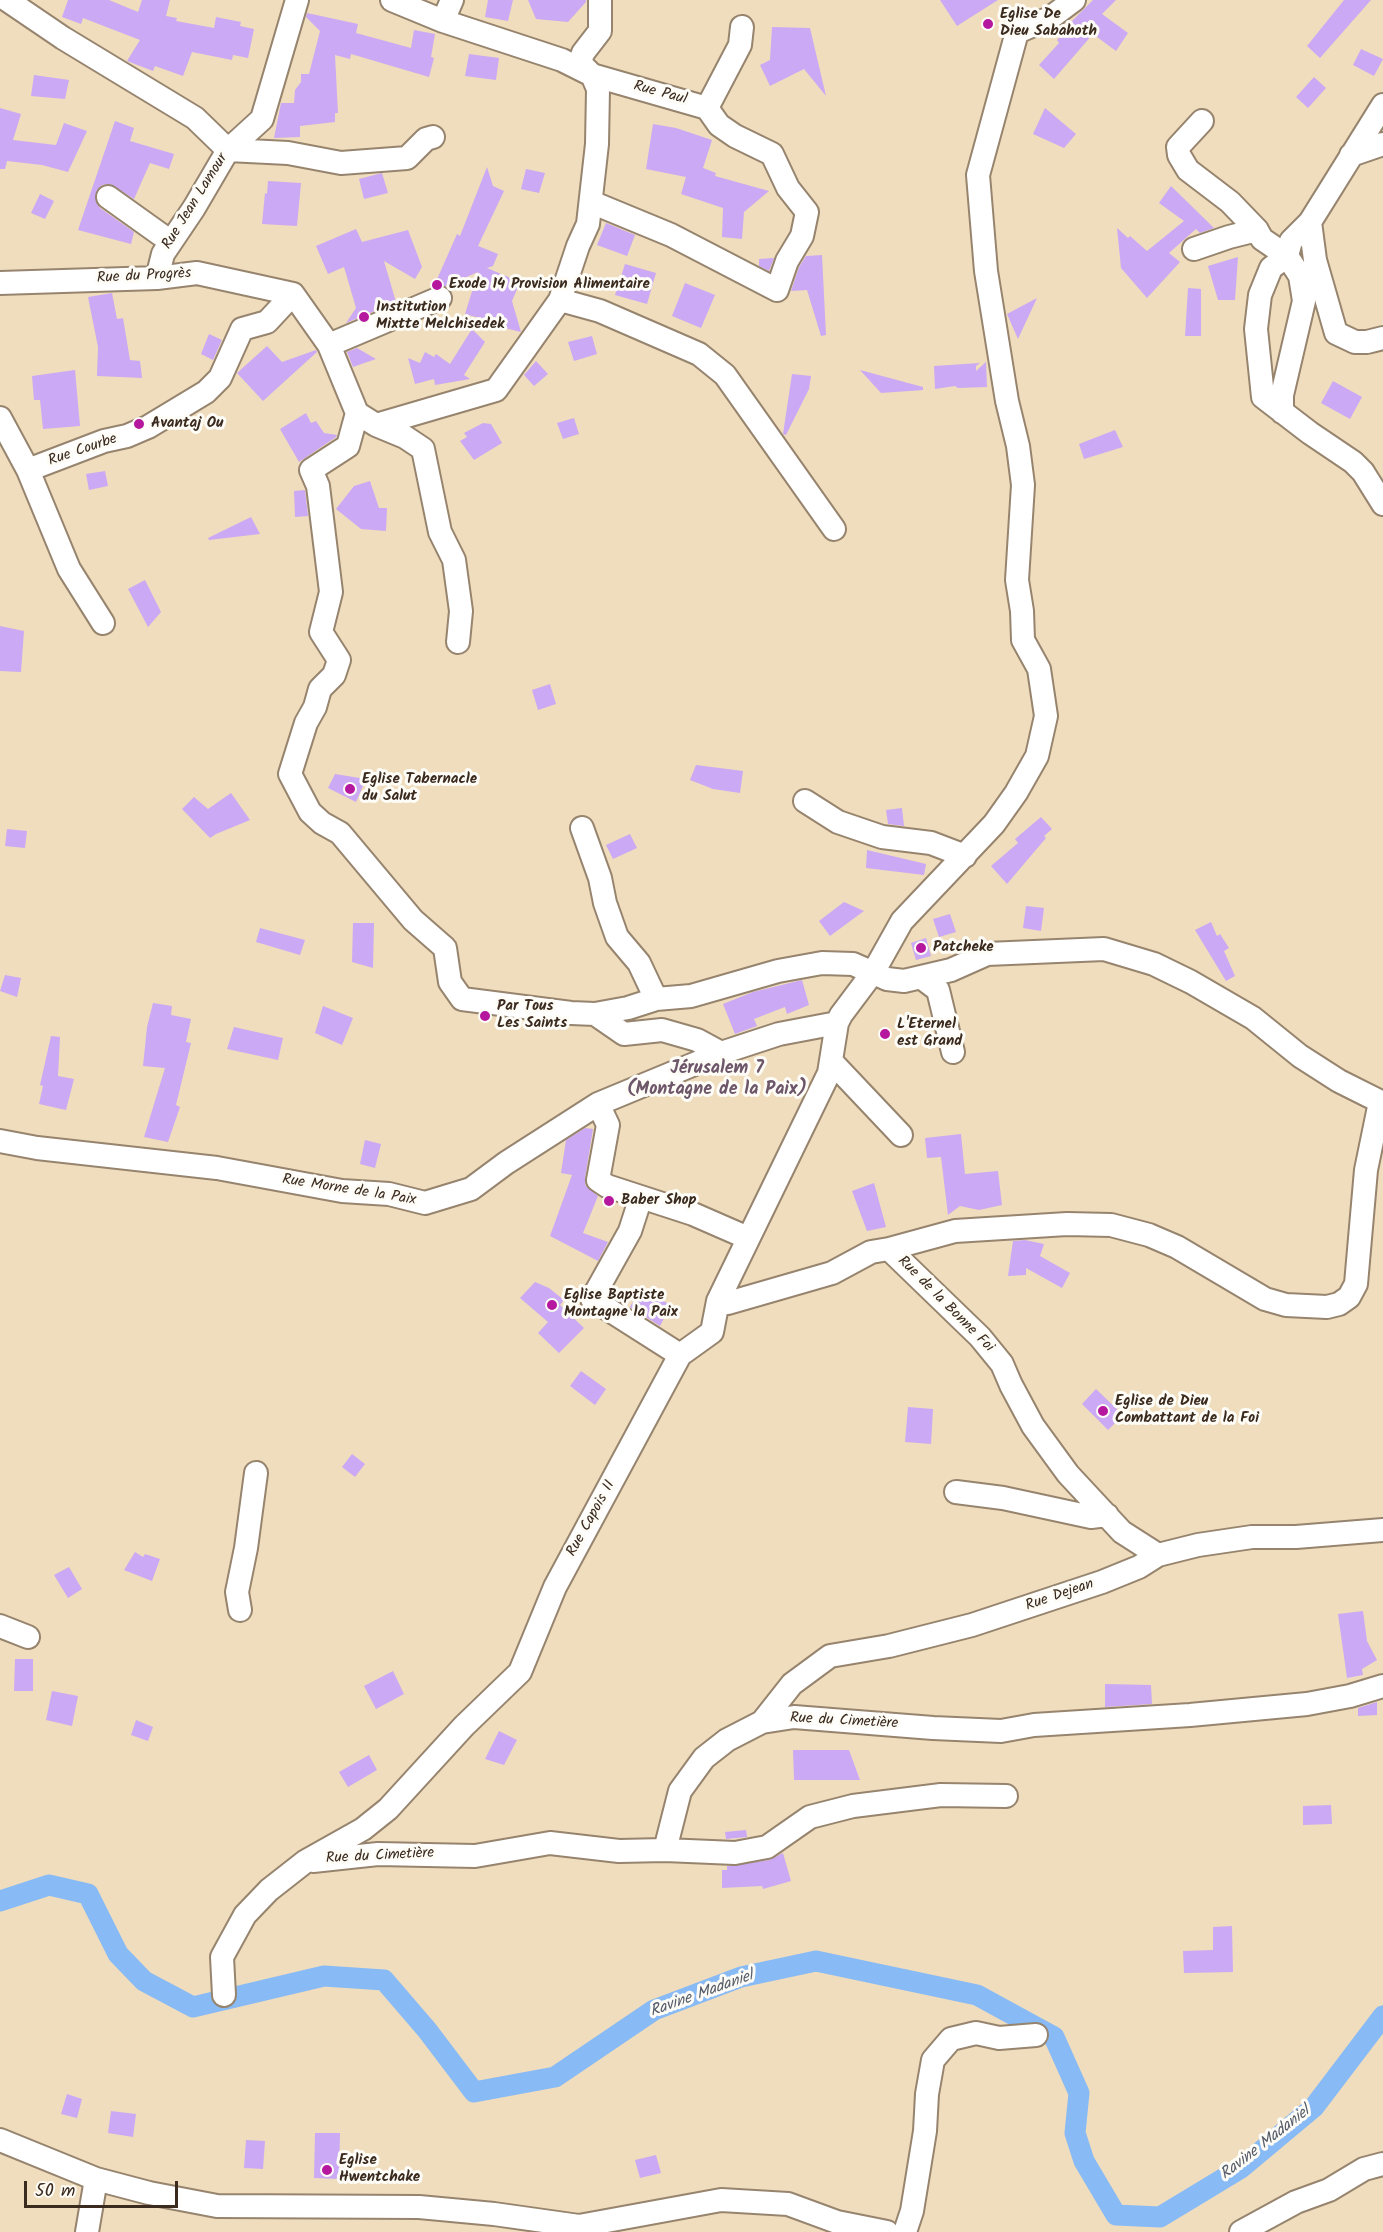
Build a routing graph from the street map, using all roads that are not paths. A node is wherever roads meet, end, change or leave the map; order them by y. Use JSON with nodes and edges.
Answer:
{"nodes":[{"id":1,"x":6,"y":0,"type":"edge"},
{"id":2,"x":297,"y":0,"type":"edge"},
{"id":3,"x":393,"y":0,"type":"edge"},
{"id":4,"x":452,"y":0,"type":"edge"},
{"id":5,"x":600,"y":0,"type":"edge"},
{"id":6,"x":1074,"y":0,"type":"edge"},
{"id":7,"x":0,"y":9,"type":"edge"},
{"id":8,"x":443,"y":21,"type":"junction"},
{"id":9,"x":742,"y":27,"type":"dead end"},
{"id":10,"x":592,"y":75,"type":"junction"},
{"id":11,"x":1383,"y":105,"type":"edge"},
{"id":12,"x":707,"y":108,"type":"junction"},
{"id":13,"x":1202,"y":121,"type":"dead end"},
{"id":14,"x":433,"y":137,"type":"dead end"},
{"id":15,"x":1383,"y":144,"type":"edge"},
{"id":16,"x":228,"y":150,"type":"junction"},
{"id":17,"x":1351,"y":155,"type":"junction"},
{"id":18,"x":108,"y":197,"type":"dead end"},
{"id":19,"x":591,"y":202,"type":"junction"},
{"id":20,"x":1310,"y":222,"type":"junction"},
{"id":21,"x":1257,"y":230,"type":"junction"},
{"id":22,"x":171,"y":243,"type":"junction"},
{"id":23,"x":1194,"y":249,"type":"dead end"},
{"id":24,"x":1287,"y":256,"type":"junction"},
{"id":25,"x":157,"y":278,"type":"junction"},
{"id":26,"x":0,"y":283,"type":"edge"},
{"id":27,"x":293,"y":294,"type":"junction"},
{"id":28,"x":440,"y":298,"type":"dead end"},
{"id":29,"x":560,"y":300,"type":"junction"},
{"id":30,"x":1383,"y":338,"type":"edge"},
{"id":31,"x":329,"y":345,"type":"junction"},
{"id":32,"x":419,"y":411,"type":"junction"},
{"id":33,"x":1282,"y":412,"type":"junction"},
{"id":34,"x":0,"y":418,"type":"edge"},
{"id":35,"x":366,"y":419,"type":"junction"},
{"id":36,"x":423,"y":449,"type":"junction"},
{"id":37,"x":28,"y":470,"type":"junction"},
{"id":38,"x":1383,"y":504,"type":"edge"},
{"id":39,"x":834,"y":529,"type":"dead end"},
{"id":40,"x":103,"y":623,"type":"dead end"},
{"id":41,"x":458,"y":642,"type":"dead end"},
{"id":42,"x":805,"y":801,"type":"dead end"},
{"id":43,"x":582,"y":828,"type":"dead end"},
{"id":44,"x":965,"y":856,"type":"junction"},
{"id":45,"x":874,"y":972,"type":"junction"},
{"id":46,"x":922,"y":978,"type":"junction"},
{"id":47,"x":656,"y":999,"type":"junction"},
{"id":48,"x":595,"y":1014,"type":"junction"},
{"id":49,"x":837,"y":1023,"type":"junction"},
{"id":50,"x":953,"y":1052,"type":"dead end"},
{"id":51,"x":721,"y":1053,"type":"junction"},
{"id":52,"x":831,"y":1061,"type":"junction"},
{"id":53,"x":1382,"y":1103,"type":"edge"},
{"id":54,"x":598,"y":1104,"type":"junction"},
{"id":55,"x":902,"y":1135,"type":"dead end"},
{"id":56,"x":0,"y":1141,"type":"edge"},
{"id":57,"x":641,"y":1197,"type":"junction"},
{"id":58,"x":748,"y":1238,"type":"junction"},
{"id":59,"x":889,"y":1249,"type":"junction"},
{"id":60,"x":718,"y":1301,"type":"junction"},
{"id":61,"x":680,"y":1355,"type":"junction"},
{"id":62,"x":256,"y":1473,"type":"dead end"},
{"id":63,"x":956,"y":1492,"type":"dead end"},
{"id":64,"x":1107,"y":1515,"type":"junction"},
{"id":65,"x":1383,"y":1530,"type":"edge"},
{"id":66,"x":1158,"y":1555,"type":"junction"},
{"id":67,"x":240,"y":1610,"type":"dead end"},
{"id":68,"x":0,"y":1626,"type":"edge"},
{"id":69,"x":28,"y":1637,"type":"dead end"},
{"id":70,"x":1383,"y":1686,"type":"edge"},
{"id":71,"x":762,"y":1722,"type":"junction"},
{"id":72,"x":1006,"y":1796,"type":"dead end"},
{"id":73,"x":665,"y":1850,"type":"junction"},
{"id":74,"x":306,"y":1861,"type":"junction"},
{"id":75,"x":224,"y":1995,"type":"dead end"},
{"id":76,"x":1036,"y":2036,"type":"dead end"},
{"id":77,"x":0,"y":2140,"type":"edge"},
{"id":78,"x":1383,"y":2164,"type":"edge"},
{"id":79,"x":96,"y":2179,"type":"junction"},
{"id":80,"x":87,"y":2232,"type":"edge"},
{"id":81,"x":887,"y":2232,"type":"edge"},
{"id":82,"x":905,"y":2232,"type":"edge"},
{"id":83,"x":1241,"y":2232,"type":"edge"}],
"edges":[{"from":1,"to":7,"type":"street"},
{"from":1,"to":16,"type":"street"},
{"from":2,"to":16,"type":"street","name":"Rue Jean Lamour"},
{"from":3,"to":8,"type":"street","name":"Rue Paul"},
{"from":4,"to":8,"type":"street"},
{"from":5,"to":10,"type":"street"},
{"from":6,"to":44,"type":"street","name":"Rue Capois II"},
{"from":8,"to":10,"type":"street","name":"Rue Paul"},
{"from":9,"to":12,"type":"street"},
{"from":10,"to":12,"type":"street","name":"Rue Paul"},
{"from":10,"to":19,"type":"street"},
{"from":11,"to":17,"type":"street"},
{"from":12,"to":19,"type":"street","name":"Rue Paul"},
{"from":13,"to":21,"type":"street"},
{"from":14,"to":16,"type":"street"},
{"from":15,"to":17,"type":"street"},
{"from":16,"to":22,"type":"street","name":"Rue Jean Lamour"},
{"from":17,"to":20,"type":"street"},
{"from":18,"to":22,"type":"street"},
{"from":19,"to":29,"type":"street"},
{"from":20,"to":24,"type":"street"},
{"from":20,"to":30,"type":"street"},
{"from":21,"to":23,"type":"street"},
{"from":21,"to":24,"type":"street"},
{"from":22,"to":25,"type":"street","name":"Rue Jean Lamour"},
{"from":24,"to":33,"type":"street"},
{"from":24,"to":33,"type":"street"},
{"from":25,"to":26,"type":"street","name":"Rue du Progrès"},
{"from":25,"to":27,"type":"street","name":"Rue du Progrès"},
{"from":27,"to":31,"type":"street"},
{"from":27,"to":37,"type":"street","name":"Rue Courbe"},
{"from":28,"to":31,"type":"street"},
{"from":29,"to":32,"type":"street"},
{"from":29,"to":39,"type":"street"},
{"from":31,"to":35,"type":"street"},
{"from":32,"to":35,"type":"street"},
{"from":32,"to":36,"type":"street"},
{"from":33,"to":38,"type":"street"},
{"from":34,"to":37,"type":"street"},
{"from":35,"to":36,"type":"street"},
{"from":35,"to":48,"type":"street"},
{"from":36,"to":41,"type":"street"},
{"from":37,"to":40,"type":"street"},
{"from":42,"to":44,"type":"street"},
{"from":43,"to":47,"type":"street"},
{"from":44,"to":45,"type":"street","name":"Rue Capois II"},
{"from":45,"to":46,"type":"street"},
{"from":45,"to":47,"type":"street"},
{"from":45,"to":49,"type":"street","name":"Rue Capois II"},
{"from":46,"to":50,"type":"street"},
{"from":46,"to":53,"type":"street"},
{"from":47,"to":48,"type":"street"},
{"from":48,"to":51,"type":"street"},
{"from":49,"to":51,"type":"street","name":"Rue Morne de la Paix"},
{"from":49,"to":52,"type":"street","name":"Rue Capois II"},
{"from":51,"to":54,"type":"street","name":"Rue Morne de la Paix"},
{"from":52,"to":55,"type":"street"},
{"from":52,"to":58,"type":"street","name":"Rue Capois II"},
{"from":53,"to":59,"type":"street"},
{"from":54,"to":56,"type":"street","name":"Rue Morne de la Paix"},
{"from":54,"to":57,"type":"street"},
{"from":57,"to":58,"type":"street"},
{"from":57,"to":61,"type":"street"},
{"from":58,"to":60,"type":"street","name":"Rue Capois II"},
{"from":59,"to":60,"type":"street","name":"Rue de la Bonne Foi"},
{"from":59,"to":64,"type":"street","name":"Rue de la Bonne Foi"},
{"from":60,"to":61,"type":"street","name":"Rue Capois II"},
{"from":61,"to":74,"type":"street","name":"Rue Capois II"},
{"from":62,"to":67,"type":"street"},
{"from":63,"to":64,"type":"street"},
{"from":64,"to":66,"type":"street","name":"Rue de la Bonne Foi"},
{"from":65,"to":66,"type":"street","name":"Rue Dejean"},
{"from":66,"to":71,"type":"street","name":"Rue Dejean"},
{"from":68,"to":69,"type":"street"},
{"from":70,"to":71,"type":"street","name":"Rue du Cimetière"},
{"from":71,"to":73,"type":"street","name":"Rue du Cimetière"},
{"from":72,"to":73,"type":"street"},
{"from":73,"to":74,"type":"street","name":"Rue du Cimetière"},
{"from":74,"to":75,"type":"street","name":"Rue Capois II"},
{"from":76,"to":82,"type":"street"},
{"from":77,"to":79,"type":"street"},
{"from":78,"to":83,"type":"street"},
{"from":79,"to":80,"type":"street"},
{"from":79,"to":81,"type":"street"}]}
